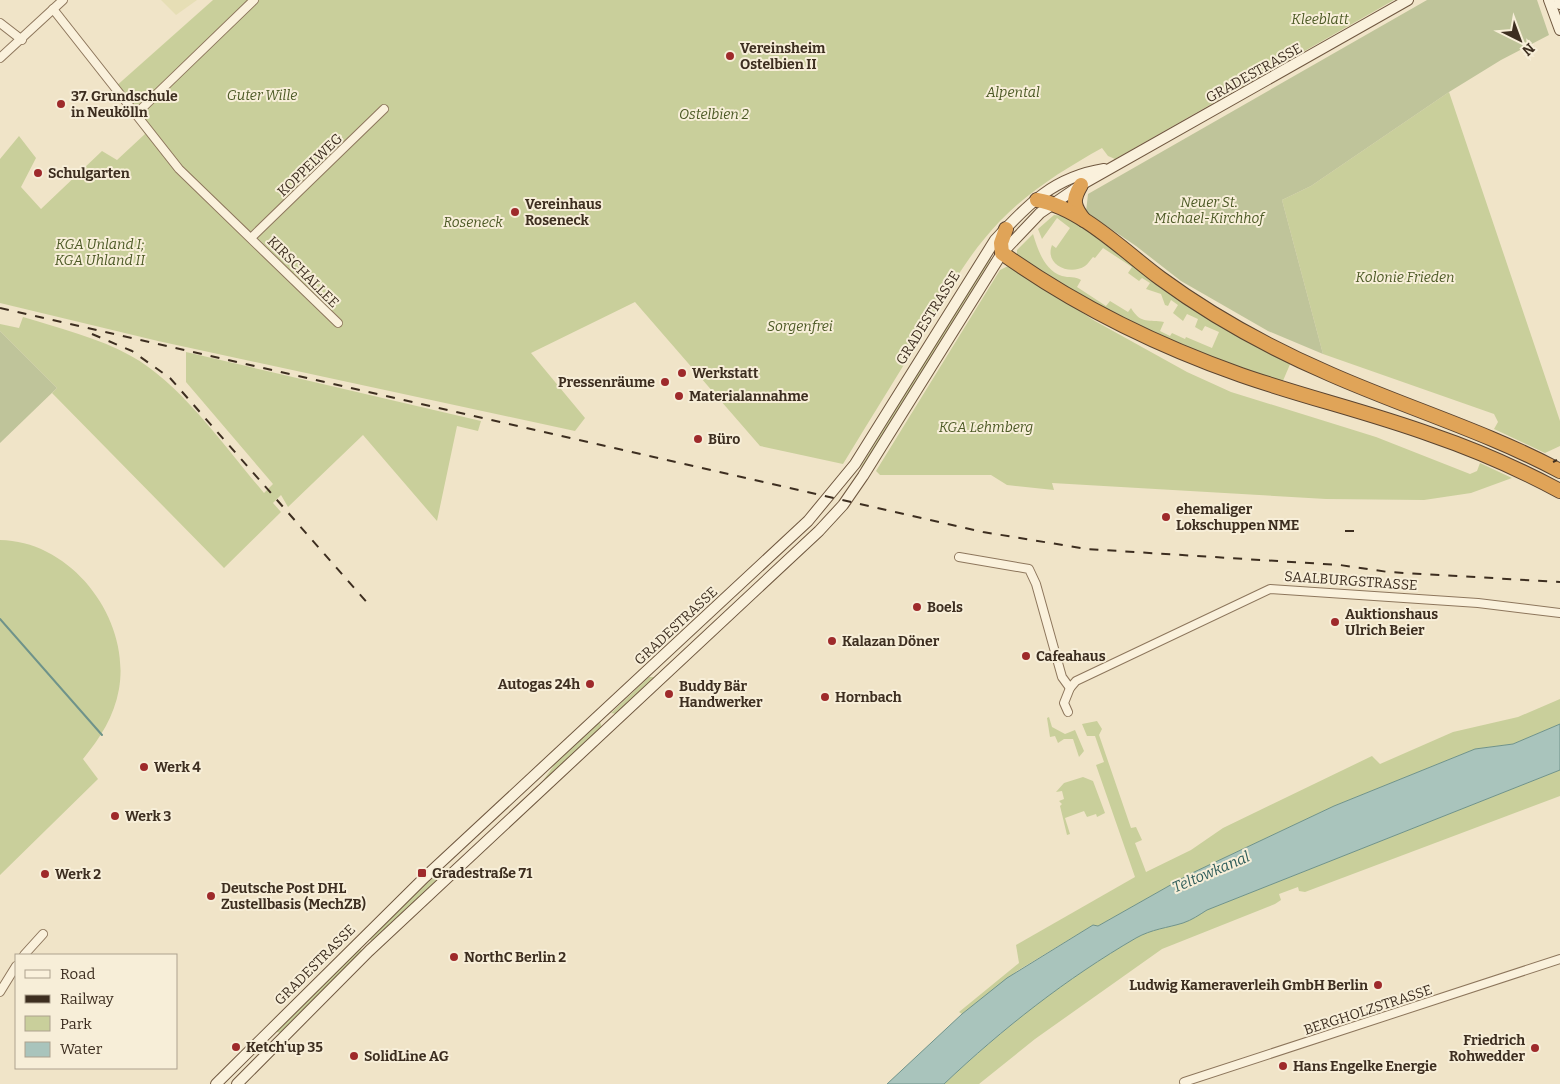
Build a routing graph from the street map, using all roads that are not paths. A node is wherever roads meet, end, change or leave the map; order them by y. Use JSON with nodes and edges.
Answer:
{"nodes":[{"id":1,"x":63,"y":0,"type":"edge"},
{"id":2,"x":254,"y":0,"type":"edge"},
{"id":3,"x":1408,"y":0,"type":"edge"},
{"id":4,"x":1550,"y":0,"type":"edge"},
{"id":5,"x":1559,"y":0,"type":"edge"},
{"id":6,"x":1560,"y":4,"type":"edge"},
{"id":7,"x":53,"y":9,"type":"junction"},
{"id":8,"x":0,"y":23,"type":"edge"},
{"id":9,"x":1560,"y":30,"type":"edge"},
{"id":10,"x":22,"y":40,"type":"junction"},
{"id":11,"x":0,"y":58,"type":"edge"},
{"id":12,"x":384,"y":109,"type":"dead end"},
{"id":13,"x":136,"y":114,"type":"junction"},
{"id":14,"x":1112,"y":168,"type":"junction"},
{"id":15,"x":1081,"y":185,"type":"junction"},
{"id":16,"x":1037,"y":200,"type":"junction"},
{"id":17,"x":1053,"y":203,"type":"junction"},
{"id":18,"x":1086,"y":222,"type":"junction"},
{"id":19,"x":1006,"y":229,"type":"junction"},
{"id":20,"x":252,"y":237,"type":"junction"},
{"id":21,"x":1002,"y":253,"type":"junction"},
{"id":22,"x":338,"y":323,"type":"dead end"},
{"id":23,"x":1560,"y":471,"type":"edge"},
{"id":24,"x":1560,"y":491,"type":"edge"},
{"id":25,"x":959,"y":557,"type":"dead end"},
{"id":26,"x":1560,"y":612,"type":"edge"},
{"id":27,"x":1070,"y":688,"type":"junction"},
{"id":28,"x":1068,"y":712,"type":"dead end"},
{"id":29,"x":43,"y":934,"type":"dead end"},
{"id":30,"x":25,"y":954,"type":"edge"},
{"id":31,"x":1560,"y":959,"type":"edge"},
{"id":32,"x":15,"y":968,"type":"edge"},
{"id":33,"x":0,"y":992,"type":"edge"},
{"id":34,"x":1184,"y":1082,"type":"dead end"},
{"id":35,"x":216,"y":1084,"type":"edge"},
{"id":36,"x":237,"y":1084,"type":"edge"}],
"edges":[{"from":1,"to":7,"type":"street"},
{"from":2,"to":13,"type":"street"},
{"from":3,"to":14,"type":"main road","name":"GRADESTRASSE"},
{"from":4,"to":9,"type":"main road"},
{"from":5,"to":6,"type":"main road"},
{"from":7,"to":10,"type":"street"},
{"from":7,"to":13,"type":"street","name":"KIRSCHALLEE"},
{"from":8,"to":10,"type":"street"},
{"from":10,"to":11,"type":"street"},
{"from":12,"to":20,"type":"street","name":"KOPPELWEG"},
{"from":13,"to":20,"type":"street","name":"KIRSCHALLEE"},
{"from":14,"to":15,"type":"main road","name":"GRADESTRASSE"},
{"from":14,"to":16,"type":"main road","name":"GRADESTRASSE"},
{"from":15,"to":17,"type":"main road","name":"GRADESTRASSE"},
{"from":15,"to":18,"type":"highway"},
{"from":16,"to":17,"type":"highway"},
{"from":16,"to":19,"type":"main road","name":"GRADESTRASSE"},
{"from":17,"to":18,"type":"highway"},
{"from":17,"to":21,"type":"main road","name":"GRADESTRASSE"},
{"from":18,"to":23,"type":"highway"},
{"from":19,"to":21,"type":"highway"},
{"from":19,"to":35,"type":"main road","name":"GRADESTRASSE"},
{"from":20,"to":22,"type":"street","name":"KIRSCHALLEE"},
{"from":21,"to":24,"type":"highway"},
{"from":21,"to":36,"type":"main road","name":"GRADESTRASSE"},
{"from":25,"to":27,"type":"street"},
{"from":26,"to":27,"type":"street","name":"SAALBURGSTRASSE"},
{"from":27,"to":28,"type":"street"},
{"from":29,"to":30,"type":"street"},
{"from":31,"to":34,"type":"street","name":"BERGHOLZSTRASSE"},
{"from":32,"to":33,"type":"street"}]}
